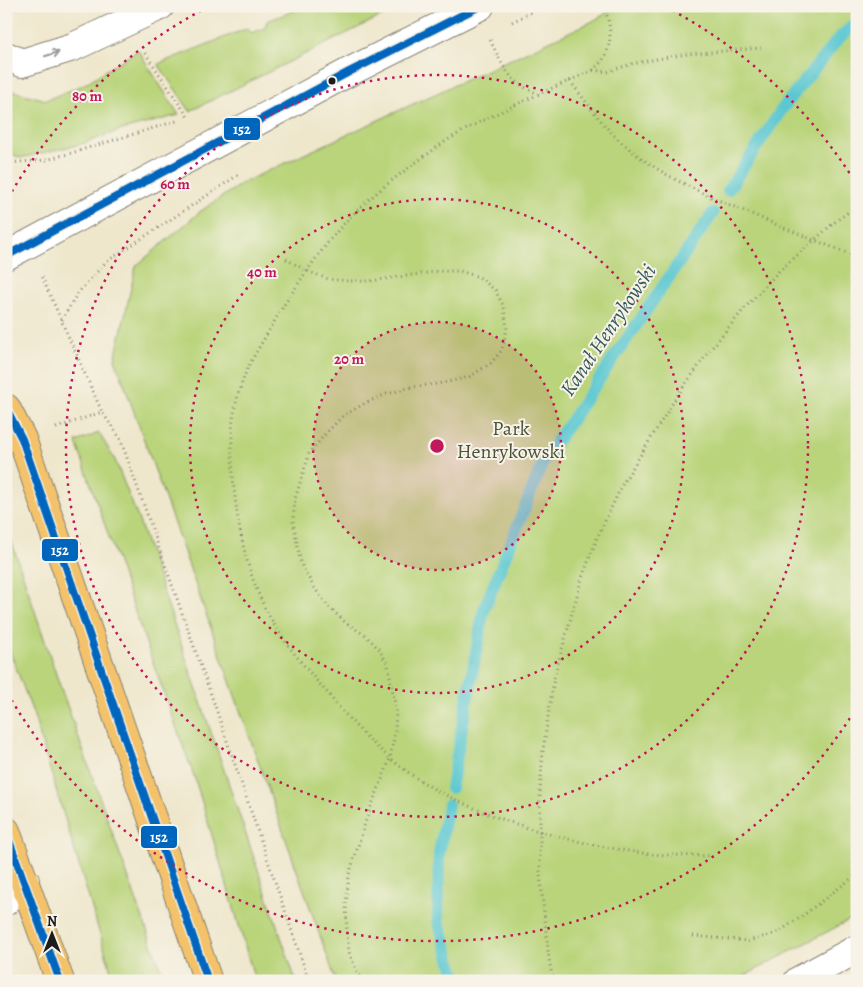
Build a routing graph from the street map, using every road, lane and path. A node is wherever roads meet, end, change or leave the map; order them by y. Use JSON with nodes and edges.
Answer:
{"nodes":[{"id":1,"x":160,"y":6,"type":"edge"},
{"id":2,"x":480,"y":6,"type":"edge"},
{"id":3,"x":543,"y":6,"type":"edge"},
{"id":4,"x":603,"y":6,"type":"edge"},
{"id":5,"x":511,"y":22,"type":"dead end"},
{"id":6,"x":122,"y":25,"type":"junction"},
{"id":7,"x":487,"y":34,"type":"dead end"},
{"id":8,"x":761,"y":48,"type":"dead end"},
{"id":9,"x":6,"y":56,"type":"edge"},
{"id":10,"x":593,"y":70,"type":"junction"},
{"id":11,"x":570,"y":80,"type":"junction"},
{"id":12,"x":540,"y":94,"type":"junction"},
{"id":13,"x":195,"y":114,"type":"dead end"},
{"id":14,"x":188,"y":117,"type":"junction"},
{"id":15,"x":6,"y":163,"type":"edge"},
{"id":16,"x":239,"y":174,"type":"dead end"},
{"id":17,"x":857,"y":206,"type":"edge"},
{"id":18,"x":814,"y":240,"type":"junction"},
{"id":19,"x":17,"y":250,"type":"edge"},
{"id":20,"x":857,"y":257,"type":"edge"},
{"id":21,"x":286,"y":259,"type":"dead end"},
{"id":22,"x":307,"y":271,"type":"junction"},
{"id":23,"x":62,"y":320,"type":"junction"},
{"id":24,"x":6,"y":408,"type":"edge"},
{"id":25,"x":390,"y":758,"type":"junction"},
{"id":26,"x":6,"y":831,"type":"edge"},
{"id":27,"x":539,"y":831,"type":"junction"},
{"id":28,"x":711,"y":856,"type":"dead end"},
{"id":29,"x":857,"y":874,"type":"edge"},
{"id":30,"x":25,"y":881,"type":"junction"},
{"id":31,"x":6,"y":900,"type":"edge"},
{"id":32,"x":693,"y":936,"type":"dead end"},
{"id":33,"x":857,"y":948,"type":"edge"},
{"id":34,"x":6,"y":976,"type":"edge"},
{"id":35,"x":8,"y":981,"type":"edge"},
{"id":36,"x":60,"y":981,"type":"edge"},
{"id":37,"x":208,"y":981,"type":"edge"},
{"id":38,"x":309,"y":981,"type":"edge"},
{"id":39,"x":364,"y":981,"type":"edge"},
{"id":40,"x":553,"y":981,"type":"edge"},
{"id":41,"x":798,"y":981,"type":"edge"}],
"edges":[{"from":1,"to":6,"type":"street"},
{"from":2,"to":19,"type":"street"},
{"from":3,"to":5,"type":"path"},
{"from":4,"to":10,"type":"path"},
{"from":9,"to":6,"type":"street","one_way":true},
{"from":6,"to":14,"type":"path"},
{"from":7,"to":12,"type":"path"},
{"from":8,"to":10,"type":"path"},
{"from":10,"to":11,"type":"path"},
{"from":11,"to":12,"type":"path"},
{"from":11,"to":18,"type":"path"},
{"from":12,"to":22,"type":"path"},
{"from":13,"to":14,"type":"path"},
{"from":14,"to":15,"type":"path"},
{"from":16,"to":23,"type":"path"},
{"from":17,"to":18,"type":"path"},
{"from":18,"to":20,"type":"path"},
{"from":18,"to":27,"type":"path"},
{"from":19,"to":23,"type":"path"},
{"from":21,"to":22,"type":"path"},
{"from":22,"to":25,"type":"path"},
{"from":22,"to":25,"type":"path"},
{"from":23,"to":38,"type":"path"},
{"from":24,"to":37,"type":"main road"},
{"from":25,"to":27,"type":"path"},
{"from":25,"to":39,"type":"path"},
{"from":26,"to":30,"type":"main road"},
{"from":27,"to":28,"type":"path"},
{"from":27,"to":40,"type":"path"},
{"from":29,"to":32,"type":"path"},
{"from":30,"to":31,"type":"street"},
{"from":30,"to":36,"type":"main road"},
{"from":33,"to":41,"type":"street"},
{"from":34,"to":35,"type":"path"}]}
